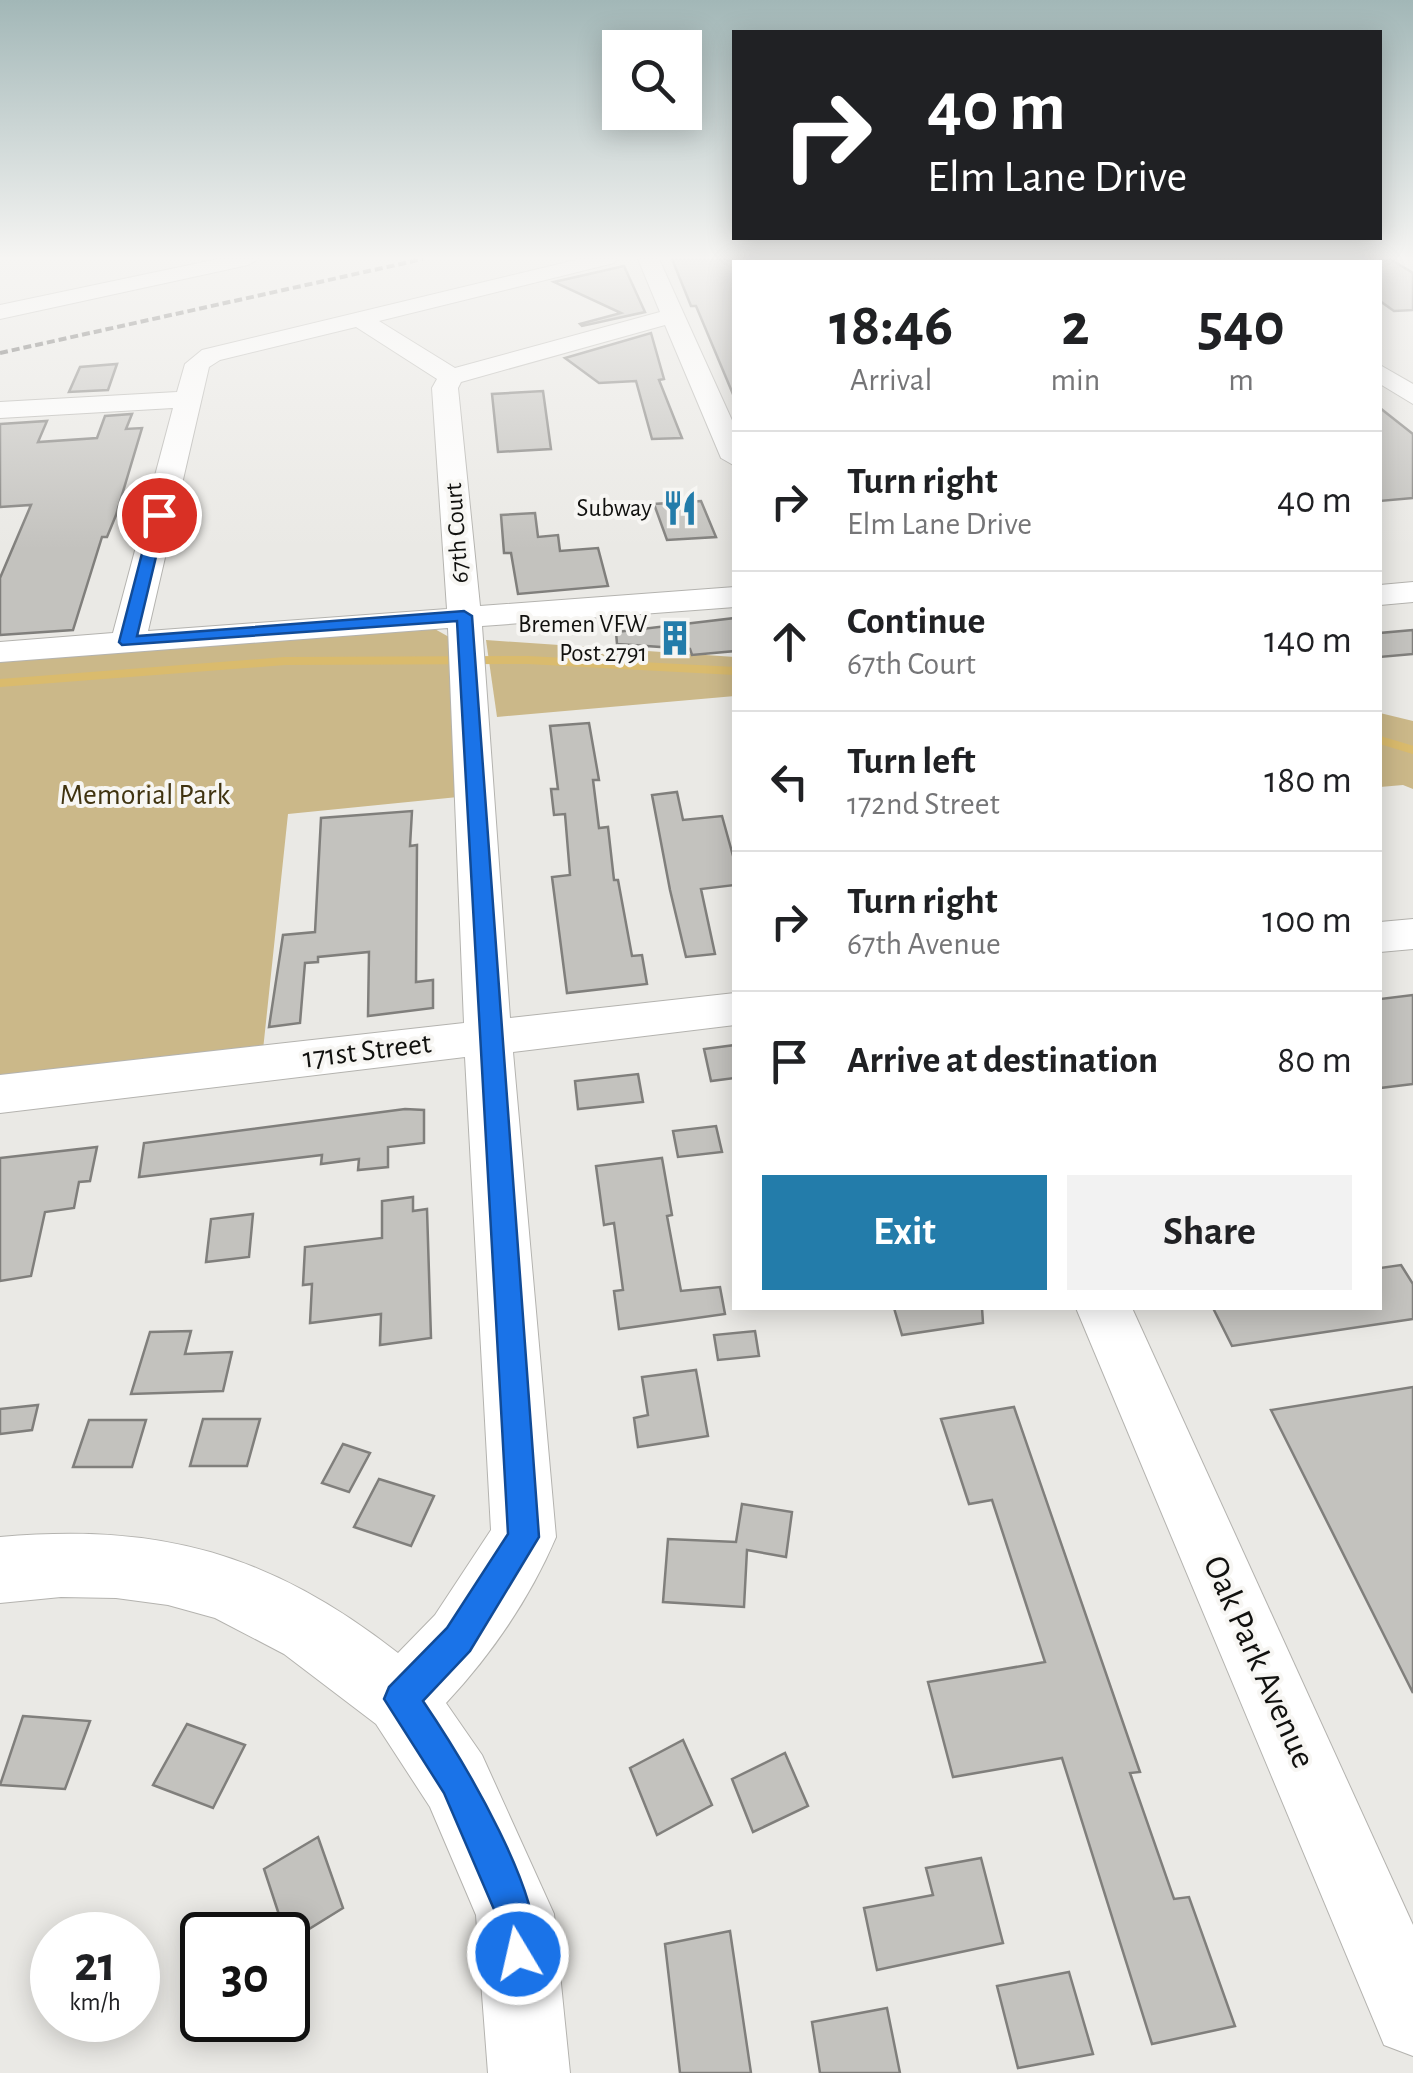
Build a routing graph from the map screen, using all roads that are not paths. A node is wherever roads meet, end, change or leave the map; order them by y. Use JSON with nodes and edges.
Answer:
{"nodes":[{"id":1,"x":210,"y":356,"type":"edge"},
{"id":2,"x":417,"y":356,"type":"edge"},
{"id":3,"x":531,"y":356,"type":"edge"},
{"id":4,"x":690,"y":356,"type":"edge"},
{"id":5,"x":1382,"y":373,"type":"edge"},
{"id":6,"x":451,"y":378,"type":"junction"},
{"id":7,"x":1413,"y":396,"type":"edge"},
{"id":8,"x":188,"y":398,"type":"junction"},
{"id":9,"x":0,"y":410,"type":"edge"},
{"id":10,"x":732,"y":451,"type":"edge"},
{"id":11,"x":1413,"y":592,"type":"edge"},
{"id":12,"x":1382,"y":595,"type":"edge"},
{"id":13,"x":732,"y":597,"type":"edge"},
{"id":14,"x":464,"y":616,"type":"junction"},
{"id":15,"x":128,"y":642,"type":"junction"},
{"id":16,"x":0,"y":652,"type":"edge"},
{"id":17,"x":1413,"y":934,"type":"edge"},
{"id":18,"x":1382,"y":937,"type":"edge"},
{"id":19,"x":732,"y":1008,"type":"edge"},
{"id":20,"x":488,"y":1037,"type":"junction"},
{"id":21,"x":0,"y":1094,"type":"edge"},
{"id":22,"x":1105,"y":1310,"type":"edge"},
{"id":23,"x":0,"y":1570,"type":"edge"},
{"id":24,"x":401,"y":1699,"type":"junction"},
{"id":25,"x":1413,"y":2016,"type":"edge"},
{"id":26,"x":529,"y":2073,"type":"edge"}],
"edges":[{"from":1,"to":8,"type":"street"},
{"from":2,"to":6,"type":"street"},
{"from":3,"to":6,"type":"street"},
{"from":4,"to":10,"type":"street"},
{"from":5,"to":7,"type":"street"},
{"from":6,"to":14,"type":"street","name":"67th Court"},
{"from":8,"to":9,"type":"street"},
{"from":8,"to":15,"type":"street"},
{"from":11,"to":12,"type":"street"},
{"from":13,"to":14,"type":"street"},
{"from":14,"to":15,"type":"street"},
{"from":14,"to":20,"type":"street","name":"67th Court"},
{"from":15,"to":16,"type":"street"},
{"from":17,"to":18,"type":"street"},
{"from":19,"to":20,"type":"street","name":"171st Street"},
{"from":20,"to":21,"type":"street","name":"171st Street"},
{"from":20,"to":24,"type":"street","name":"67th Court"},
{"from":22,"to":25,"type":"street","name":"Oak Park Avenue"},
{"from":23,"to":24,"type":"street"},
{"from":24,"to":26,"type":"street"}]}
